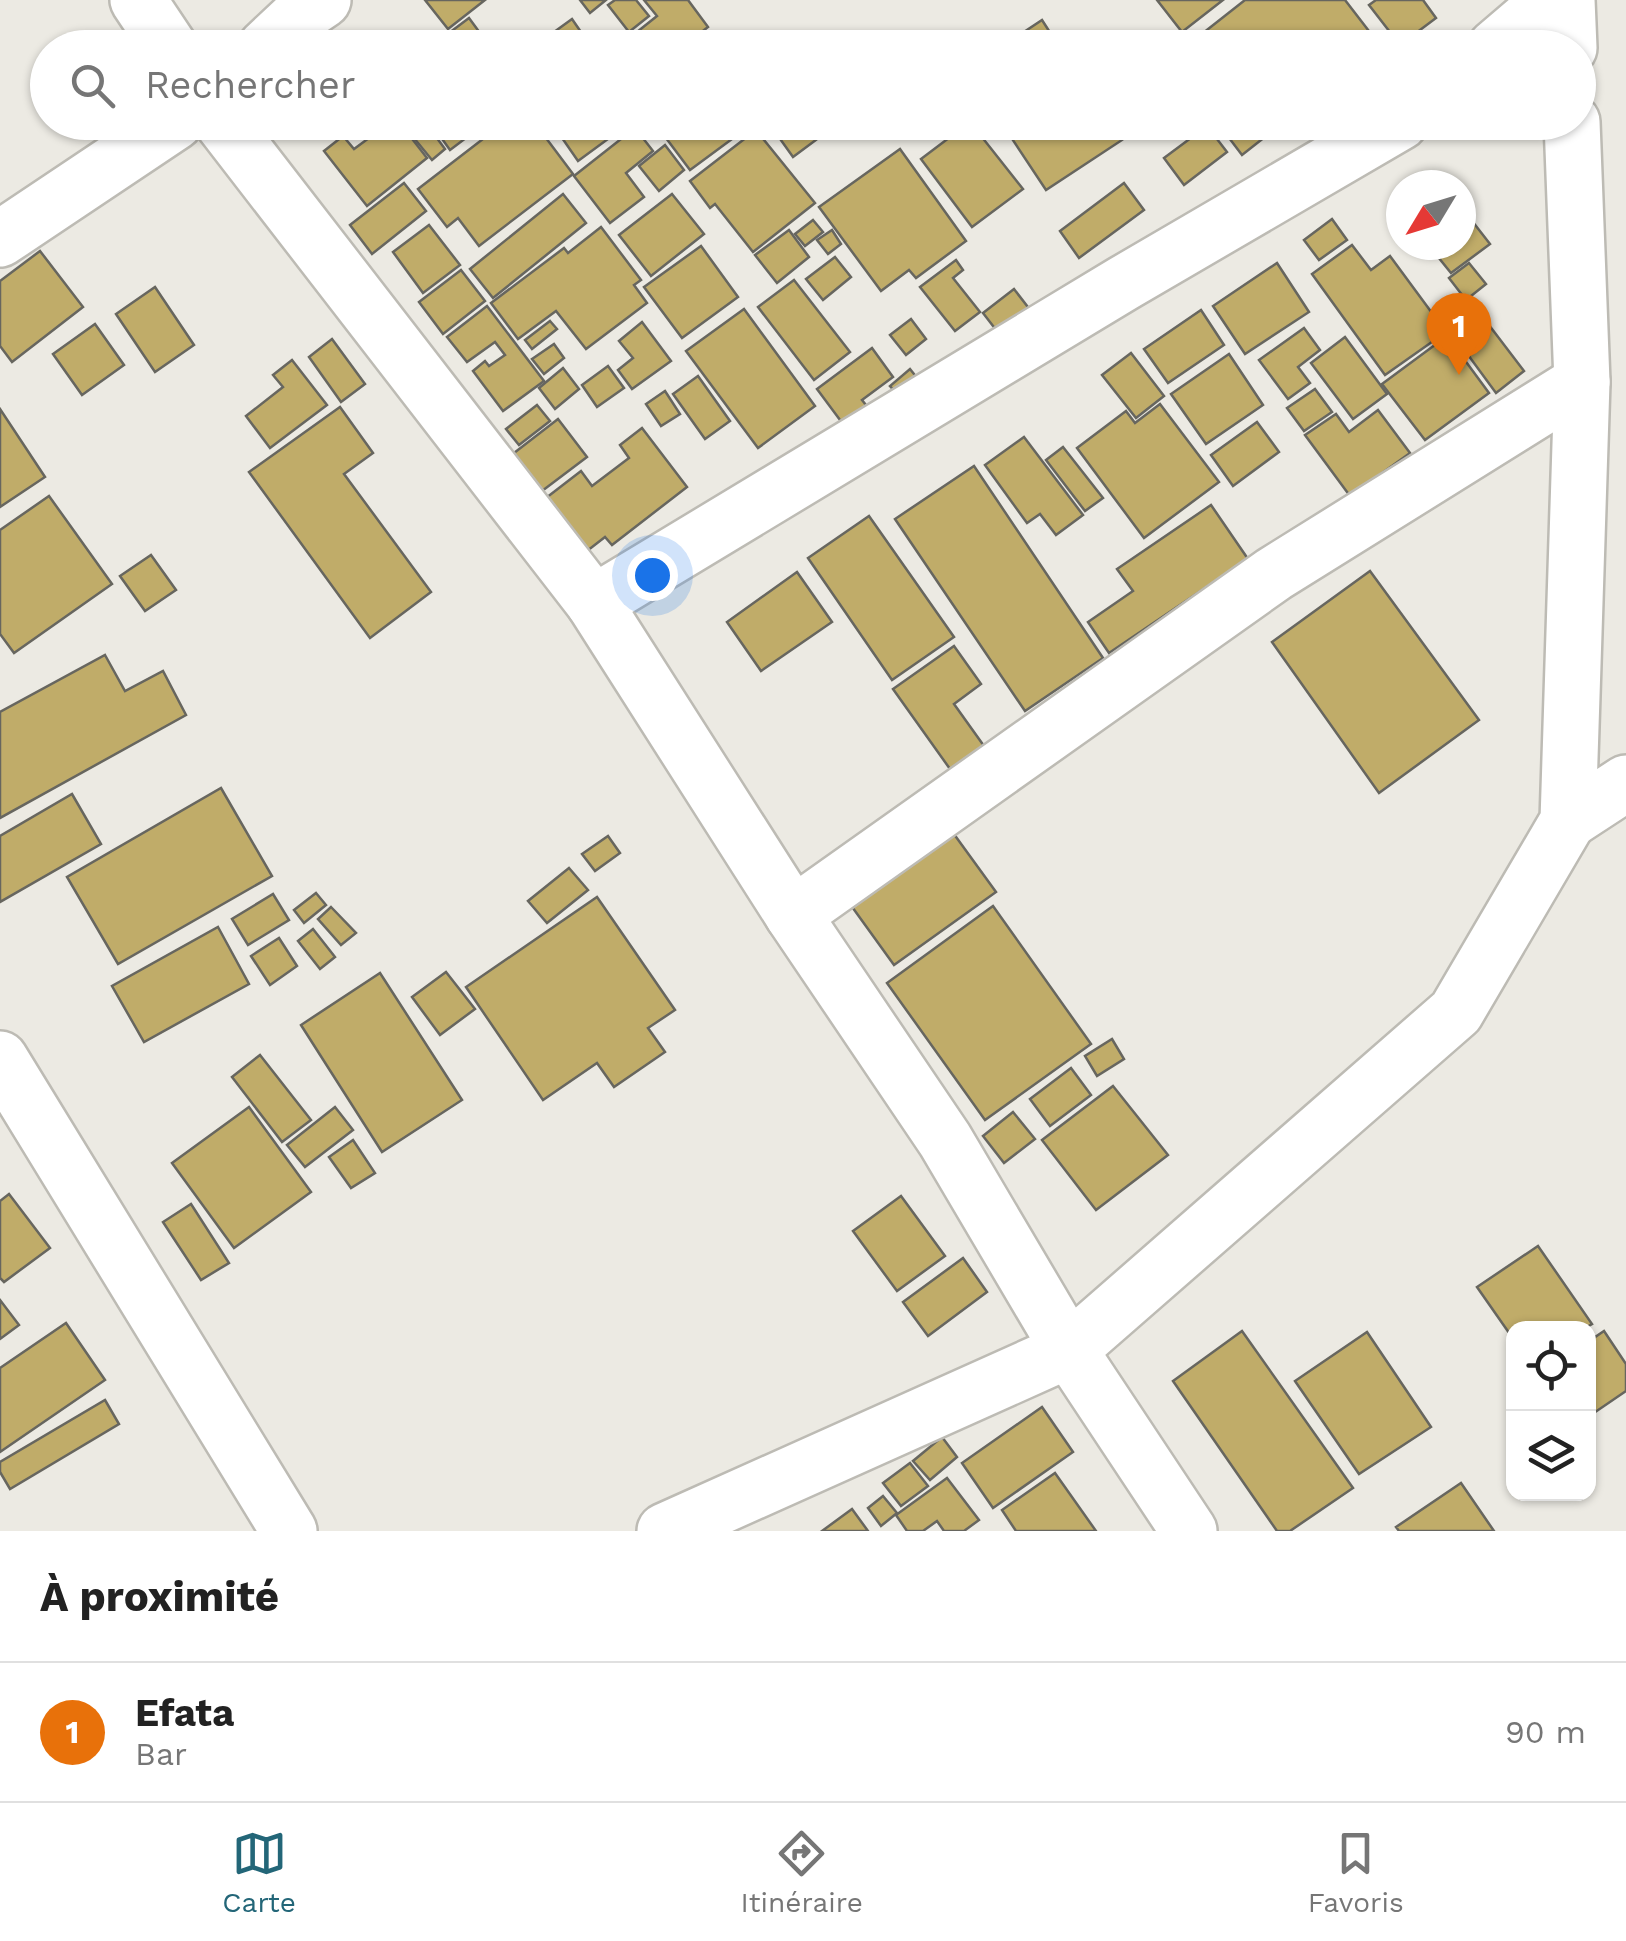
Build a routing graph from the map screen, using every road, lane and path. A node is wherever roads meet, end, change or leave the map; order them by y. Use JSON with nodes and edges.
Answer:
{"nodes":[{"id":1,"x":138,"y":0,"type":"edge"},
{"id":2,"x":323,"y":0,"type":"edge"},
{"id":3,"x":1551,"y":0,"type":"edge"},
{"id":4,"x":1568,"y":0,"type":"edge"},
{"id":5,"x":158,"y":30,"type":"edge"},
{"id":6,"x":287,"y":30,"type":"edge"},
{"id":7,"x":1516,"y":30,"type":"edge"},
{"id":8,"x":1569,"y":30,"type":"edge"},
{"id":9,"x":149,"y":140,"type":"edge"},
{"id":10,"x":236,"y":140,"type":"edge"},
{"id":11,"x":1369,"y":140,"type":"edge"},
{"id":12,"x":1573,"y":140,"type":"edge"},
{"id":13,"x":0,"y":239,"type":"edge"},
{"id":14,"x":1582,"y":382,"type":"junction"},
{"id":15,"x":594,"y":602,"type":"junction"},
{"id":16,"x":1626,"y":783,"type":"edge"},
{"id":17,"x":1568,"y":822,"type":"junction"},
{"id":18,"x":793,"y":915,"type":"junction"},
{"id":19,"x":0,"y":1060,"type":"edge"},
{"id":20,"x":1068,"y":1350,"type":"junction"},
{"id":21,"x":290,"y":1531,"type":"edge"},
{"id":22,"x":665,"y":1531,"type":"edge"},
{"id":23,"x":1189,"y":1531,"type":"edge"}],
"edges":[{"from":1,"to":5,"type":"street"},
{"from":2,"to":6,"type":"street"},
{"from":3,"to":7,"type":"street"},
{"from":4,"to":8,"type":"street"},
{"from":9,"to":13,"type":"street"},
{"from":10,"to":15,"type":"street"},
{"from":11,"to":15,"type":"street"},
{"from":12,"to":14,"type":"street"},
{"from":14,"to":17,"type":"street"},
{"from":14,"to":18,"type":"street"},
{"from":15,"to":18,"type":"street"},
{"from":16,"to":17,"type":"street"},
{"from":17,"to":20,"type":"street"},
{"from":18,"to":20,"type":"street"},
{"from":19,"to":21,"type":"street"},
{"from":20,"to":22,"type":"street"},
{"from":20,"to":23,"type":"street"}]}
